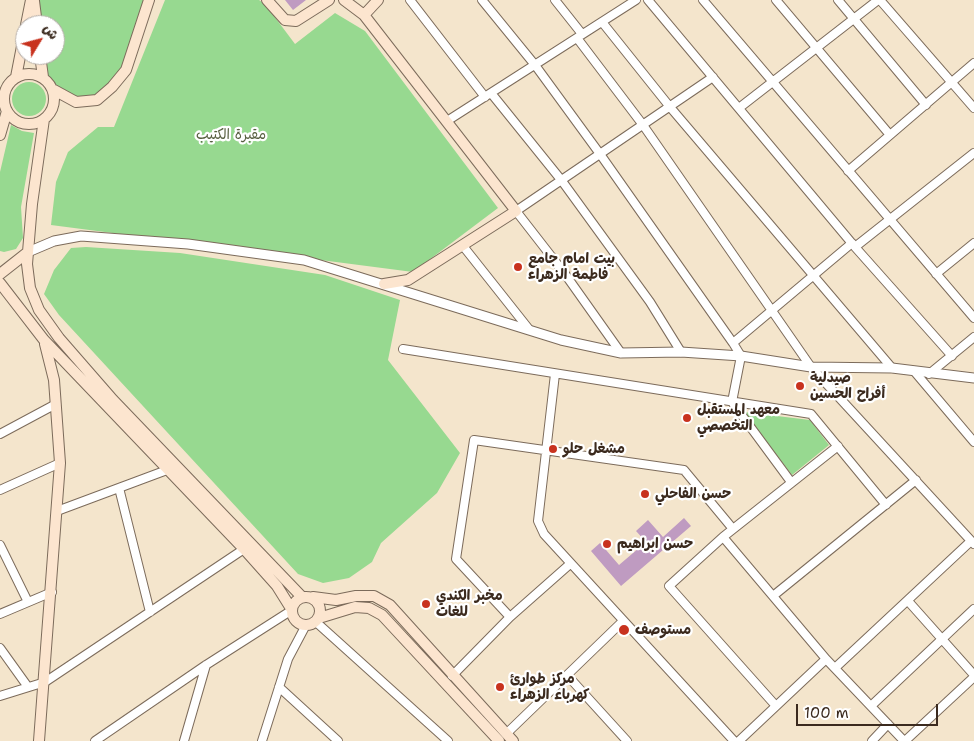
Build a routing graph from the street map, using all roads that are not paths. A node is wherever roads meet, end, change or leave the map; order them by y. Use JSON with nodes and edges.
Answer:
{"nodes":[{"id":1,"x":32,"y":0,"type":"edge"},
{"id":2,"x":150,"y":0,"type":"edge"},
{"id":3,"x":267,"y":0,"type":"edge"},
{"id":4,"x":329,"y":0,"type":"edge"},
{"id":5,"x":344,"y":0,"type":"edge"},
{"id":6,"x":378,"y":0,"type":"edge"},
{"id":7,"x":410,"y":0,"type":"edge"},
{"id":8,"x":482,"y":0,"type":"edge"},
{"id":9,"x":555,"y":0,"type":"edge"},
{"id":10,"x":648,"y":0,"type":"edge"},
{"id":11,"x":703,"y":0,"type":"edge"},
{"id":12,"x":776,"y":0,"type":"edge"},
{"id":13,"x":838,"y":0,"type":"edge"},
{"id":14,"x":879,"y":0,"type":"edge"},
{"id":15,"x":634,"y":1,"type":"edge"},
{"id":16,"x":28,"y":15,"type":"edge"},
{"id":17,"x":35,"y":15,"type":"edge"},
{"id":18,"x":364,"y":15,"type":"junction"},
{"id":19,"x":854,"y":19,"type":"junction"},
{"id":20,"x":602,"y":22,"type":"junction"},
{"id":21,"x":580,"y":36,"type":"junction"},
{"id":22,"x":816,"y":49,"type":"junction"},
{"id":23,"x":974,"y":63,"type":"edge"},
{"id":24,"x":18,"y":65,"type":"edge"},
{"id":25,"x":41,"y":65,"type":"edge"},
{"id":26,"x":535,"y":65,"type":"junction"},
{"id":27,"x":16,"y":76,"type":"junction"},
{"id":28,"x":43,"y":77,"type":"junction"},
{"id":29,"x":713,"y":78,"type":"junction"},
{"id":30,"x":952,"y":82,"type":"junction"},
{"id":31,"x":772,"y":83,"type":"junction"},
{"id":32,"x":2,"y":89,"type":"edge"},
{"id":33,"x":54,"y":90,"type":"junction"},
{"id":34,"x":488,"y":95,"type":"junction"},
{"id":35,"x":926,"y":105,"type":"junction"},
{"id":36,"x":670,"y":107,"type":"junction"},
{"id":37,"x":739,"y":108,"type":"junction"},
{"id":38,"x":974,"y":108,"type":"edge"},
{"id":39,"x":7,"y":111,"type":"junction"},
{"id":40,"x":44,"y":119,"type":"junction"},
{"id":41,"x":447,"y":121,"type":"junction"},
{"id":42,"x":643,"y":125,"type":"junction"},
{"id":43,"x":0,"y":135,"type":"edge"},
{"id":44,"x":890,"y":136,"type":"junction"},
{"id":45,"x":974,"y":153,"type":"edge"},
{"id":46,"x":600,"y":154,"type":"junction"},
{"id":47,"x":848,"y":171,"type":"junction"},
{"id":48,"x":562,"y":181,"type":"junction"},
{"id":49,"x":516,"y":210,"type":"junction"},
{"id":50,"x":889,"y":220,"type":"junction"},
{"id":51,"x":974,"y":243,"type":"edge"},
{"id":52,"x":853,"y":245,"type":"junction"},
{"id":53,"x":463,"y":246,"type":"junction"},
{"id":54,"x":28,"y":252,"type":"junction"},
{"id":55,"x":0,"y":262,"type":"edge"},
{"id":56,"x":12,"y":263,"type":"junction"},
{"id":57,"x":0,"y":274,"type":"edge"},
{"id":58,"x":936,"y":274,"type":"junction"},
{"id":59,"x":815,"y":275,"type":"junction"},
{"id":60,"x":0,"y":283,"type":"edge"},
{"id":61,"x":384,"y":284,"type":"junction"},
{"id":62,"x":773,"y":310,"type":"junction"},
{"id":63,"x":974,"y":318,"type":"edge"},
{"id":64,"x":528,"y":328,"type":"junction"},
{"id":65,"x":974,"y":337,"type":"edge"},
{"id":66,"x":44,"y":340,"type":"junction"},
{"id":67,"x":733,"y":343,"type":"junction"},
{"id":68,"x":403,"y":349,"type":"dead end"},
{"id":69,"x":681,"y":352,"type":"junction"},
{"id":70,"x":621,"y":353,"type":"junction"},
{"id":71,"x":741,"y":356,"type":"junction"},
{"id":72,"x":952,"y":356,"type":"junction"},
{"id":73,"x":811,"y":367,"type":"junction"},
{"id":74,"x":892,"y":368,"type":"junction"},
{"id":75,"x":914,"y":371,"type":"junction"},
{"id":76,"x":555,"y":374,"type":"junction"},
{"id":77,"x":929,"y":374,"type":"junction"},
{"id":78,"x":974,"y":378,"type":"edge"},
{"id":79,"x":732,"y":402,"type":"junction"},
{"id":80,"x":56,"y":404,"type":"junction"},
{"id":81,"x":0,"y":434,"type":"edge"},
{"id":82,"x":974,"y":442,"type":"edge"},
{"id":83,"x":838,"y":446,"type":"junction"},
{"id":84,"x":548,"y":450,"type":"junction"},
{"id":85,"x":60,"y":463,"type":"junction"},
{"id":86,"x":166,"y":470,"type":"junction"},
{"id":87,"x":916,"y":480,"type":"junction"},
{"id":88,"x":791,"y":482,"type":"junction"},
{"id":89,"x":119,"y":488,"type":"junction"},
{"id":90,"x":0,"y":490,"type":"edge"},
{"id":91,"x":886,"y":504,"type":"junction"},
{"id":92,"x":57,"y":511,"type":"junction"},
{"id":93,"x":733,"y":529,"type":"junction"},
{"id":94,"x":723,"y":537,"type":"junction"},
{"id":95,"x":973,"y":542,"type":"edge"},
{"id":96,"x":0,"y":545,"type":"edge"},
{"id":97,"x":244,"y":549,"type":"junction"},
{"id":98,"x":570,"y":564,"type":"junction"},
{"id":99,"x":52,"y":592,"type":"junction"},
{"id":100,"x":773,"y":596,"type":"junction"},
{"id":101,"x":307,"y":597,"type":"junction"},
{"id":102,"x":908,"y":601,"type":"junction"},
{"id":103,"x":28,"y":602,"type":"junction"},
{"id":104,"x":974,"y":609,"type":"edge"},
{"id":105,"x":292,"y":610,"type":"junction"},
{"id":106,"x":150,"y":612,"type":"junction"},
{"id":107,"x":0,"y":614,"type":"edge"},
{"id":108,"x":510,"y":617,"type":"junction"},
{"id":109,"x":623,"y":621,"type":"junction"},
{"id":110,"x":314,"y":622,"type":"junction"},
{"id":111,"x":943,"y":638,"type":"junction"},
{"id":112,"x":0,"y":648,"type":"edge"},
{"id":113,"x":826,"y":659,"type":"junction"},
{"id":114,"x":206,"y":665,"type":"junction"},
{"id":115,"x":835,"y":668,"type":"junction"},
{"id":116,"x":567,"y":675,"type":"junction"},
{"id":117,"x":452,"y":676,"type":"junction"},
{"id":118,"x":974,"y":676,"type":"edge"},
{"id":119,"x":45,"y":682,"type":"junction"},
{"id":120,"x":28,"y":687,"type":"junction"},
{"id":121,"x":279,"y":687,"type":"junction"},
{"id":122,"x":0,"y":696,"type":"edge"},
{"id":123,"x":776,"y":706,"type":"junction"},
{"id":124,"x":871,"y":706,"type":"junction"},
{"id":125,"x":888,"y":724,"type":"junction"},
{"id":126,"x":506,"y":739,"type":"edge"},
{"id":127,"x":40,"y":741,"type":"edge"},
{"id":128,"x":95,"y":741,"type":"edge"},
{"id":129,"x":184,"y":741,"type":"edge"},
{"id":130,"x":262,"y":741,"type":"edge"},
{"id":131,"x":338,"y":741,"type":"edge"},
{"id":132,"x":448,"y":741,"type":"edge"},
{"id":133,"x":627,"y":741,"type":"edge"},
{"id":134,"x":734,"y":741,"type":"edge"},
{"id":135,"x":739,"y":741,"type":"edge"},
{"id":136,"x":872,"y":741,"type":"edge"},
{"id":137,"x":905,"y":741,"type":"edge"}],
"edges":[{"from":1,"to":16,"type":"main road"},
{"from":1,"to":17,"type":"main road"},
{"from":2,"to":33,"type":"main road"},
{"from":3,"to":4,"type":"main road"},
{"from":5,"to":18,"type":"main road"},
{"from":6,"to":18,"type":"main road"},
{"from":7,"to":34,"type":"street"},
{"from":8,"to":26,"type":"street"},
{"from":9,"to":21,"type":"street"},
{"from":10,"to":29,"type":"street"},
{"from":11,"to":31,"type":"street"},
{"from":12,"to":22,"type":"street"},
{"from":13,"to":19,"type":"street"},
{"from":14,"to":19,"type":"street"},
{"from":14,"to":30,"type":"street"},
{"from":15,"to":20,"type":"street"},
{"from":18,"to":41,"type":"main road"},
{"from":19,"to":22,"type":"street"},
{"from":19,"to":35,"type":"street"},
{"from":20,"to":21,"type":"street"},
{"from":20,"to":36,"type":"street"},
{"from":21,"to":26,"type":"street"},
{"from":21,"to":42,"type":"street"},
{"from":22,"to":31,"type":"street"},
{"from":22,"to":44,"type":"street"},
{"from":23,"to":30,"type":"street"},
{"from":24,"to":27,"type":"main road"},
{"from":25,"to":28,"type":"main road"},
{"from":26,"to":34,"type":"street"},
{"from":26,"to":46,"type":"street"},
{"from":27,"to":28,"type":"main road"},
{"from":27,"to":32,"type":"main road"},
{"from":28,"to":33,"type":"main road"},
{"from":29,"to":36,"type":"street"},
{"from":29,"to":37,"type":"street"},
{"from":30,"to":35,"type":"street"},
{"from":30,"to":38,"type":"street"},
{"from":31,"to":37,"type":"street"},
{"from":31,"to":47,"type":"street"},
{"from":32,"to":39,"type":"main road"},
{"from":33,"to":40,"type":"main road"},
{"from":34,"to":41,"type":"street"},
{"from":34,"to":48,"type":"street"},
{"from":35,"to":44,"type":"street"},
{"from":36,"to":42,"type":"street"},
{"from":36,"to":59,"type":"street"},
{"from":37,"to":52,"type":"street"},
{"from":39,"to":40,"type":"main road"},
{"from":39,"to":43,"type":"main road"},
{"from":40,"to":54,"type":"main road"},
{"from":41,"to":49,"type":"main road"},
{"from":42,"to":46,"type":"street"},
{"from":42,"to":62,"type":"street"},
{"from":44,"to":47,"type":"street"},
{"from":45,"to":50,"type":"street"},
{"from":46,"to":48,"type":"street"},
{"from":46,"to":67,"type":"street"},
{"from":47,"to":50,"type":"street"},
{"from":48,"to":49,"type":"street"},
{"from":48,"to":69,"type":"street"},
{"from":49,"to":53,"type":"main road"},
{"from":49,"to":70,"type":"street"},
{"from":50,"to":52,"type":"street"},
{"from":50,"to":58,"type":"street"},
{"from":51,"to":58,"type":"street"},
{"from":52,"to":59,"type":"street"},
{"from":52,"to":72,"type":"street"},
{"from":53,"to":61,"type":"main road"},
{"from":53,"to":64,"type":"street"},
{"from":54,"to":56,"type":"main road"},
{"from":54,"to":61,"type":"street"},
{"from":54,"to":101,"type":"main road"},
{"from":55,"to":56,"type":"main road"},
{"from":56,"to":57,"type":"main road"},
{"from":58,"to":63,"type":"street"},
{"from":59,"to":62,"type":"street"},
{"from":59,"to":74,"type":"street"},
{"from":60,"to":66,"type":"main road"},
{"from":61,"to":64,"type":"street"},
{"from":62,"to":67,"type":"street"},
{"from":62,"to":73,"type":"street"},
{"from":64,"to":70,"type":"street"},
{"from":65,"to":72,"type":"street"},
{"from":66,"to":80,"type":"main road"},
{"from":66,"to":86,"type":"main road"},
{"from":67,"to":71,"type":"street"},
{"from":68,"to":76,"type":"street"},
{"from":69,"to":70,"type":"street"},
{"from":69,"to":71,"type":"street"},
{"from":71,"to":73,"type":"street"},
{"from":71,"to":79,"type":"street"},
{"from":72,"to":77,"type":"street"},
{"from":73,"to":74,"type":"street"},
{"from":73,"to":87,"type":"street"},
{"from":74,"to":75,"type":"street"},
{"from":75,"to":77,"type":"street"},
{"from":75,"to":82,"type":"street"},
{"from":76,"to":79,"type":"street"},
{"from":76,"to":84,"type":"street"},
{"from":77,"to":78,"type":"street"},
{"from":79,"to":83,"type":"street"},
{"from":79,"to":88,"type":"street"},
{"from":80,"to":81,"type":"street"},
{"from":80,"to":85,"type":"main road"},
{"from":83,"to":88,"type":"street"},
{"from":83,"to":91,"type":"street"},
{"from":84,"to":93,"type":"street"},
{"from":84,"to":98,"type":"street"},
{"from":84,"to":108,"type":"street"},
{"from":85,"to":90,"type":"street"},
{"from":85,"to":92,"type":"main road"},
{"from":86,"to":89,"type":"street"},
{"from":86,"to":97,"type":"main road"},
{"from":87,"to":91,"type":"street"},
{"from":87,"to":95,"type":"street"},
{"from":88,"to":93,"type":"street"},
{"from":89,"to":92,"type":"street"},
{"from":89,"to":106,"type":"street"},
{"from":91,"to":100,"type":"street"},
{"from":92,"to":99,"type":"main road"},
{"from":93,"to":94,"type":"street"},
{"from":94,"to":100,"type":"street"},
{"from":94,"to":123,"type":"street"},
{"from":95,"to":102,"type":"street"},
{"from":96,"to":103,"type":"street"},
{"from":97,"to":105,"type":"main road"},
{"from":97,"to":106,"type":"street"},
{"from":98,"to":108,"type":"street"},
{"from":98,"to":109,"type":"street"},
{"from":99,"to":103,"type":"street"},
{"from":99,"to":119,"type":"main road"},
{"from":100,"to":113,"type":"street"},
{"from":101,"to":105,"type":"main road"},
{"from":101,"to":110,"type":"main road"},
{"from":101,"to":117,"type":"main road"},
{"from":102,"to":111,"type":"street"},
{"from":102,"to":115,"type":"street"},
{"from":103,"to":107,"type":"street"},
{"from":104,"to":111,"type":"street"},
{"from":105,"to":110,"type":"main road"},
{"from":105,"to":114,"type":"street"},
{"from":106,"to":119,"type":"street"},
{"from":108,"to":117,"type":"street"},
{"from":109,"to":116,"type":"street"},
{"from":109,"to":134,"type":"street"},
{"from":110,"to":121,"type":"street"},
{"from":110,"to":126,"type":"main road"},
{"from":110,"to":132,"type":"street"},
{"from":111,"to":118,"type":"street"},
{"from":111,"to":124,"type":"street"},
{"from":112,"to":120,"type":"street"},
{"from":113,"to":115,"type":"street"},
{"from":113,"to":123,"type":"street"},
{"from":114,"to":128,"type":"street"},
{"from":114,"to":129,"type":"street"},
{"from":115,"to":124,"type":"street"},
{"from":116,"to":126,"type":"street"},
{"from":116,"to":133,"type":"street"},
{"from":117,"to":126,"type":"main road"},
{"from":118,"to":137,"type":"street"},
{"from":119,"to":120,"type":"street"},
{"from":119,"to":127,"type":"main road"},
{"from":120,"to":122,"type":"street"},
{"from":121,"to":130,"type":"street"},
{"from":121,"to":131,"type":"street"},
{"from":123,"to":135,"type":"street"},
{"from":124,"to":125,"type":"street"},
{"from":125,"to":136,"type":"street"},
{"from":125,"to":137,"type":"street"}]}
